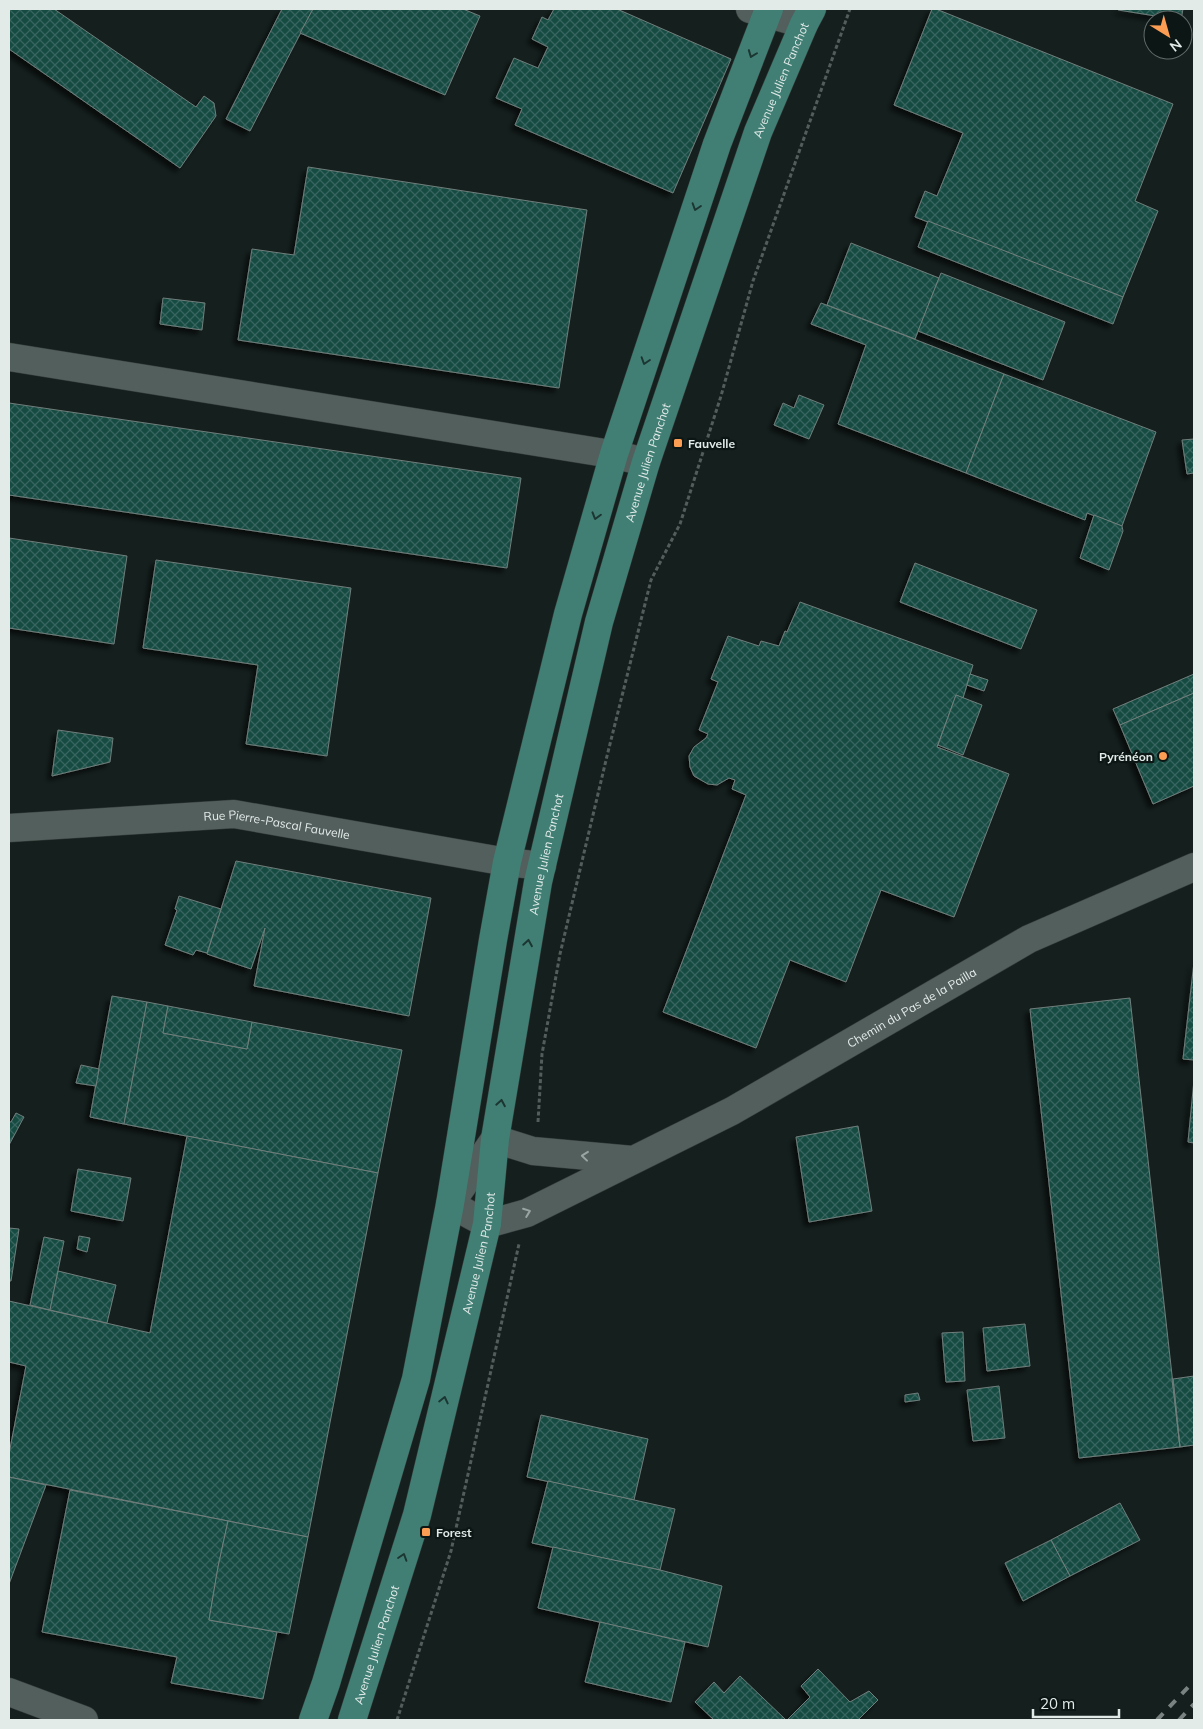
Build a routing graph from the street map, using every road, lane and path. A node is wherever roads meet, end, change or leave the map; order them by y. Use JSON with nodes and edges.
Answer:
{"nodes":[{"id":1,"x":850,"y":9,"type":"edge"},
{"id":2,"x":762,"y":10,"type":"edge"},
{"id":3,"x":808,"y":16,"type":"edge"},
{"id":4,"x":9,"y":357,"type":"edge"},
{"id":5,"x":614,"y":454,"type":"junction"},
{"id":6,"x":646,"y":462,"type":"junction"},
{"id":7,"x":9,"y":828,"type":"edge"},
{"id":8,"x":507,"y":862,"type":"junction"},
{"id":9,"x":542,"y":866,"type":"junction"},
{"id":10,"x":1194,"y":867,"type":"edge"},
{"id":11,"x":538,"y":1127,"type":"dead end"},
{"id":12,"x":495,"y":1139,"type":"junction"},
{"id":13,"x":633,"y":1160,"type":"junction"},
{"id":14,"x":450,"y":1204,"type":"junction"},
{"id":15,"x":487,"y":1224,"type":"junction"},
{"id":16,"x":520,"y":1240,"type":"dead end"},
{"id":17,"x":9,"y":1692,"type":"edge"},
{"id":18,"x":84,"y":1720,"type":"edge"},
{"id":19,"x":313,"y":1720,"type":"edge"},
{"id":20,"x":352,"y":1720,"type":"edge"},
{"id":21,"x":397,"y":1720,"type":"edge"}],
"edges":[{"from":1,"to":11,"type":"path"},
{"from":2,"to":3,"type":"street"},
{"from":2,"to":5,"type":"main road","one_way":true},
{"from":3,"to":6,"type":"main road","name":"Avenue Julien Panchot"},
{"from":4,"to":5,"type":"street"},
{"from":5,"to":6,"type":"street"},
{"from":5,"to":8,"type":"main road","one_way":true},
{"from":6,"to":9,"type":"main road","name":"Avenue Julien Panchot"},
{"from":7,"to":8,"type":"street","name":"Rue Pierre-Pascal Fauvelle"},
{"from":8,"to":9,"type":"street","name":"Rue Pierre-Pascal Fauvelle"},
{"from":8,"to":14,"type":"main road"},
{"from":12,"to":9,"type":"main road","name":"Avenue Julien Panchot","one_way":true},
{"from":10,"to":13,"type":"street","name":"Chemin du Pas de la Pailla"},
{"from":13,"to":12,"type":"street","one_way":true},
{"from":12,"to":14,"type":"street"},
{"from":12,"to":15,"type":"main road","name":"Avenue Julien Panchot"},
{"from":15,"to":13,"type":"street","name":"Chemin du Pas de la Pailla","one_way":true},
{"from":14,"to":15,"type":"street"},
{"from":14,"to":19,"type":"main road"},
{"from":20,"to":15,"type":"main road","name":"Avenue Julien Panchot","one_way":true},
{"from":16,"to":21,"type":"path"},
{"from":17,"to":18,"type":"street"}]}
